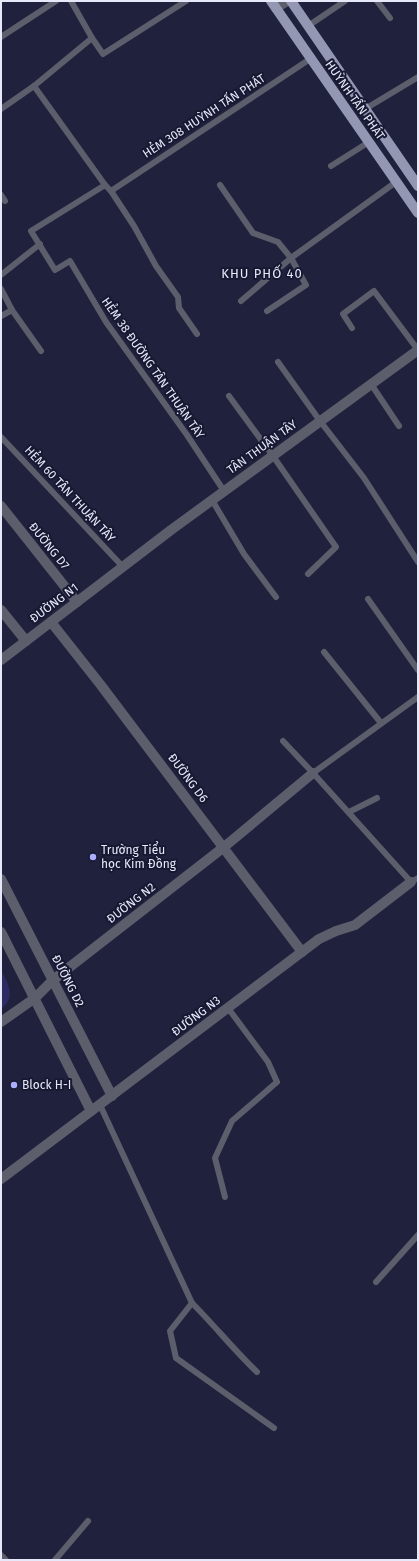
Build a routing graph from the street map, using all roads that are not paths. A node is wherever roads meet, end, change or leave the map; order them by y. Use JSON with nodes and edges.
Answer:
{"nodes":[{"id":1,"x":56,"y":1,"type":"edge"},
{"id":2,"x":70,"y":1,"type":"edge"},
{"id":3,"x":186,"y":1,"type":"edge"},
{"id":4,"x":287,"y":1,"type":"edge"},
{"id":5,"x":291,"y":1,"type":"edge"},
{"id":6,"x":345,"y":1,"type":"edge"},
{"id":7,"x":377,"y":1,"type":"edge"},
{"id":8,"x":273,"y":4,"type":"edge"},
{"id":9,"x":390,"y":18,"type":"dead end"},
{"id":10,"x":308,"y":26,"type":"junction"},
{"id":11,"x":1,"y":37,"type":"edge"},
{"id":12,"x":92,"y":38,"type":"junction"},
{"id":13,"x":310,"y":59,"type":"junction"},
{"id":14,"x":418,"y":77,"type":"edge"},
{"id":15,"x":34,"y":86,"type":"junction"},
{"id":16,"x":1,"y":109,"type":"edge"},
{"id":17,"x":365,"y":109,"type":"junction"},
{"id":18,"x":369,"y":142,"type":"junction"},
{"id":19,"x":331,"y":166,"type":"dead end"},
{"id":20,"x":396,"y":182,"type":"junction"},
{"id":21,"x":105,"y":185,"type":"junction"},
{"id":22,"x":220,"y":185,"type":"dead end"},
{"id":23,"x":418,"y":186,"type":"edge"},
{"id":24,"x":111,"y":191,"type":"junction"},
{"id":25,"x":1,"y":195,"type":"edge"},
{"id":26,"x":5,"y":201,"type":"dead end"},
{"id":27,"x":418,"y":213,"type":"edge"},
{"id":28,"x":40,"y":244,"type":"junction"},
{"id":29,"x":291,"y":258,"type":"junction"},
{"id":30,"x":1,"y":275,"type":"edge"},
{"id":31,"x":1,"y":289,"type":"edge"},
{"id":32,"x":241,"y":301,"type":"dead end"},
{"id":33,"x":12,"y":310,"type":"junction"},
{"id":34,"x":267,"y":311,"type":"dead end"},
{"id":35,"x":1,"y":316,"type":"edge"},
{"id":36,"x":352,"y":328,"type":"dead end"},
{"id":37,"x":197,"y":334,"type":"dead end"},
{"id":38,"x":418,"y":350,"type":"edge"},
{"id":39,"x":41,"y":352,"type":"dead end"},
{"id":40,"x":278,"y":362,"type":"dead end"},
{"id":41,"x":371,"y":384,"type":"junction"},
{"id":42,"x":229,"y":396,"type":"dead end"},
{"id":43,"x":320,"y":421,"type":"junction"},
{"id":44,"x":399,"y":426,"type":"dead end"},
{"id":45,"x":1,"y":437,"type":"edge"},
{"id":46,"x":273,"y":456,"type":"junction"},
{"id":47,"x":224,"y":491,"type":"junction"},
{"id":48,"x":212,"y":500,"type":"junction"},
{"id":49,"x":1,"y":506,"type":"edge"},
{"id":50,"x":418,"y":562,"type":"edge"},
{"id":51,"x":123,"y":567,"type":"junction"},
{"id":52,"x":308,"y":574,"type":"dead end"},
{"id":53,"x":276,"y":597,"type":"dead end"},
{"id":54,"x":368,"y":600,"type":"dead end"},
{"id":55,"x":77,"y":602,"type":"junction"},
{"id":56,"x":1,"y":610,"type":"edge"},
{"id":57,"x":51,"y":622,"type":"junction"},
{"id":58,"x":26,"y":641,"type":"junction"},
{"id":59,"x":324,"y":652,"type":"dead end"},
{"id":60,"x":1,"y":660,"type":"edge"},
{"id":61,"x":418,"y":670,"type":"edge"},
{"id":62,"x":418,"y":697,"type":"edge"},
{"id":63,"x":381,"y":723,"type":"junction"},
{"id":64,"x":283,"y":741,"type":"dead end"},
{"id":65,"x":313,"y":772,"type":"junction"},
{"id":66,"x":377,"y":798,"type":"dead end"},
{"id":67,"x":349,"y":812,"type":"junction"},
{"id":68,"x":224,"y":848,"type":"junction"},
{"id":69,"x":1,"y":879,"type":"edge"},
{"id":70,"x":415,"y":880,"type":"edge"},
{"id":71,"x":1,"y":932,"type":"edge"},
{"id":72,"x":302,"y":952,"type":"junction"},
{"id":73,"x":53,"y":980,"type":"junction"},
{"id":74,"x":35,"y":998,"type":"junction"},
{"id":75,"x":228,"y":1008,"type":"junction"},
{"id":76,"x":1,"y":1022,"type":"edge"},
{"id":77,"x":112,"y":1096,"type":"junction"},
{"id":78,"x":100,"y":1104,"type":"junction"},
{"id":79,"x":91,"y":1112,"type":"junction"},
{"id":80,"x":1,"y":1179,"type":"edge"},
{"id":81,"x":225,"y":1197,"type":"dead end"},
{"id":82,"x":418,"y":1235,"type":"edge"},
{"id":83,"x":376,"y":1282,"type":"dead end"},
{"id":84,"x":192,"y":1303,"type":"junction"},
{"id":85,"x":257,"y":1372,"type":"dead end"},
{"id":86,"x":274,"y":1428,"type":"dead end"},
{"id":87,"x":88,"y":1521,"type":"dead end"},
{"id":88,"x":1,"y":1555,"type":"edge"},
{"id":89,"x":6,"y":1560,"type":"edge"},
{"id":90,"x":55,"y":1560,"type":"edge"}],
"edges":[{"from":1,"to":11,"type":"lane"},
{"from":2,"to":12,"type":"lane"},
{"from":3,"to":12,"type":"lane"},
{"from":4,"to":8,"type":"street"},
{"from":5,"to":10,"type":"main road","name":"HUỲNH TẤN PHÁT"},
{"from":6,"to":10,"type":"lane"},
{"from":7,"to":9,"type":"lane"},
{"from":8,"to":13,"type":"main road","name":"HUỲNH TẤN PHÁT"},
{"from":10,"to":17,"type":"main road","name":"HUỲNH TẤN PHÁT"},
{"from":12,"to":15,"type":"lane"},
{"from":13,"to":18,"type":"main road","name":"HUỲNH TẤN PHÁT"},
{"from":13,"to":24,"type":"lane","name":"HẺM 308 HUỲNH TẤN PHÁT"},
{"from":14,"to":17,"type":"lane"},
{"from":15,"to":16,"type":"lane"},
{"from":15,"to":21,"type":"lane"},
{"from":17,"to":23,"type":"main road","name":"HUỲNH TẤN PHÁT"},
{"from":18,"to":19,"type":"lane"},
{"from":18,"to":20,"type":"main road","name":"HUỲNH TẤN PHÁT"},
{"from":20,"to":27,"type":"main road","name":"HUỲNH TẤN PHÁT"},
{"from":20,"to":29,"type":"lane"},
{"from":21,"to":24,"type":"lane"},
{"from":21,"to":28,"type":"lane","name":"HẺM 38 ĐƯỜNG TÂN THUẬN TÂY"},
{"from":22,"to":29,"type":"lane"},
{"from":24,"to":37,"type":"lane"},
{"from":25,"to":26,"type":"lane"},
{"from":28,"to":30,"type":"lane"},
{"from":28,"to":47,"type":"lane","name":"HẺM 38 ĐƯỜNG TÂN THUẬN TÂY"},
{"from":29,"to":32,"type":"lane"},
{"from":29,"to":34,"type":"lane"},
{"from":31,"to":33,"type":"lane"},
{"from":33,"to":35,"type":"lane"},
{"from":33,"to":39,"type":"lane"},
{"from":36,"to":38,"type":"lane"},
{"from":38,"to":41,"type":"street","name":"TÂN THUẬN TÂY"},
{"from":40,"to":43,"type":"lane"},
{"from":41,"to":43,"type":"street","name":"TÂN THUẬN TÂY"},
{"from":41,"to":44,"type":"lane"},
{"from":42,"to":46,"type":"lane"},
{"from":43,"to":46,"type":"street","name":"TÂN THUẬN TÂY"},
{"from":43,"to":50,"type":"lane"},
{"from":45,"to":51,"type":"lane","name":"HẺM 60 TÂN THUẬN TÂY"},
{"from":46,"to":47,"type":"street","name":"TÂN THUẬN TÂY"},
{"from":46,"to":52,"type":"lane"},
{"from":47,"to":48,"type":"street","name":"TÂN THUẬN TÂY"},
{"from":48,"to":51,"type":"street","name":"TÂN THUẬN TÂY"},
{"from":48,"to":53,"type":"lane"},
{"from":49,"to":55,"type":"street","name":"ĐƯỜNG D7"},
{"from":51,"to":55,"type":"street","name":"ĐƯỜNG N1"},
{"from":54,"to":61,"type":"lane"},
{"from":55,"to":57,"type":"street","name":"ĐƯỜNG N1"},
{"from":56,"to":58,"type":"street"},
{"from":57,"to":58,"type":"street","name":"ĐƯỜNG N1"},
{"from":57,"to":68,"type":"street","name":"ĐƯỜNG D6"},
{"from":58,"to":60,"type":"street","name":"ĐƯỜNG N1"},
{"from":59,"to":63,"type":"lane"},
{"from":62,"to":63,"type":"lane"},
{"from":63,"to":65,"type":"lane"},
{"from":64,"to":65,"type":"lane"},
{"from":65,"to":67,"type":"lane"},
{"from":65,"to":68,"type":"street","name":"ĐƯỜNG N2"},
{"from":66,"to":67,"type":"lane"},
{"from":67,"to":70,"type":"lane"},
{"from":68,"to":72,"type":"street","name":"ĐƯỜNG D6"},
{"from":68,"to":73,"type":"street","name":"ĐƯỜNG N2"},
{"from":69,"to":73,"type":"street","name":"ĐƯỜNG D2"},
{"from":70,"to":72,"type":"street","name":"ĐƯỜNG N3"},
{"from":71,"to":74,"type":"street"},
{"from":72,"to":75,"type":"street","name":"ĐƯỜNG N3"},
{"from":73,"to":74,"type":"street","name":"ĐƯỜNG N2"},
{"from":73,"to":77,"type":"street","name":"ĐƯỜNG D2"},
{"from":74,"to":76,"type":"street","name":"ĐƯỜNG N2"},
{"from":74,"to":79,"type":"street"},
{"from":75,"to":77,"type":"street","name":"ĐƯỜNG N3"},
{"from":75,"to":81,"type":"lane"},
{"from":77,"to":78,"type":"street","name":"ĐƯỜNG N3"},
{"from":78,"to":79,"type":"street","name":"ĐƯỜNG N3"},
{"from":78,"to":84,"type":"lane"},
{"from":79,"to":80,"type":"street","name":"ĐƯỜNG N3"},
{"from":82,"to":83,"type":"lane"},
{"from":84,"to":85,"type":"lane"},
{"from":84,"to":86,"type":"lane"},
{"from":87,"to":90,"type":"lane"},
{"from":88,"to":89,"type":"lane"}]}
